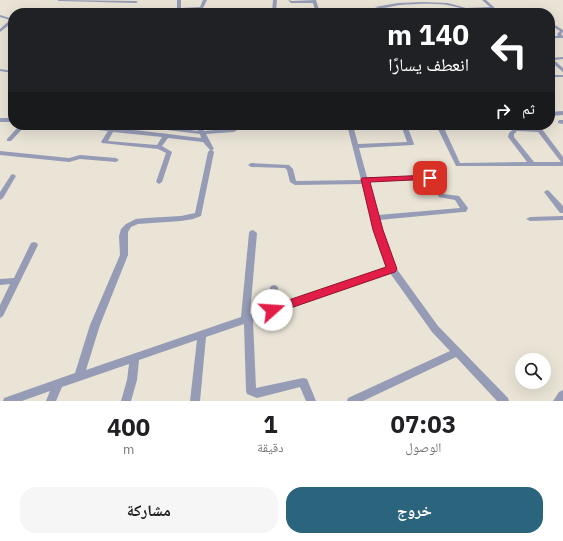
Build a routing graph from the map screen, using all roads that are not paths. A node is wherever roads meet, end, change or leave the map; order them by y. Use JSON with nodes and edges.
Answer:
{"nodes":[{"id":1,"x":59,"y":0,"type":"edge"},
{"id":2,"x":290,"y":0,"type":"edge"},
{"id":3,"x":484,"y":0,"type":"edge"},
{"id":4,"x":136,"y":1,"type":"edge"},
{"id":5,"x":314,"y":1,"type":"edge"},
{"id":6,"x":377,"y":8,"type":"dead end"},
{"id":7,"x":464,"y":8,"type":"edge"},
{"id":8,"x":493,"y":8,"type":"edge"},
{"id":9,"x":8,"y":24,"type":"edge"},
{"id":10,"x":555,"y":26,"type":"edge"},
{"id":11,"x":0,"y":31,"type":"edge"},
{"id":12,"x":562,"y":37,"type":"edge"},
{"id":13,"x":555,"y":64,"type":"edge"},
{"id":14,"x":563,"y":71,"type":"edge"},
{"id":15,"x":18,"y":130,"type":"edge"},
{"id":16,"x":111,"y":130,"type":"edge"},
{"id":17,"x":120,"y":130,"type":"edge"},
{"id":18,"x":185,"y":130,"type":"edge"},
{"id":19,"x":234,"y":130,"type":"dead end"},
{"id":20,"x":351,"y":130,"type":"edge"},
{"id":21,"x":406,"y":130,"type":"edge"},
{"id":22,"x":441,"y":130,"type":"edge"},
{"id":23,"x":515,"y":130,"type":"edge"},
{"id":24,"x":540,"y":130,"type":"edge"},
{"id":25,"x":202,"y":132,"type":"junction"},
{"id":26,"x":166,"y":136,"type":"junction"},
{"id":27,"x":9,"y":140,"type":"dead end"},
{"id":28,"x":205,"y":140,"type":"junction"},
{"id":29,"x":356,"y":146,"type":"junction"},
{"id":30,"x":159,"y":147,"type":"junction"},
{"id":31,"x":0,"y":153,"type":"edge"},
{"id":32,"x":116,"y":160,"type":"dead end"},
{"id":33,"x":563,"y":162,"type":"edge"},
{"id":34,"x":532,"y":164,"type":"junction"},
{"id":35,"x":251,"y":165,"type":"dead end"},
{"id":36,"x":13,"y":176,"type":"dead end"},
{"id":37,"x":366,"y":181,"type":"junction"},
{"id":38,"x":159,"y":182,"type":"dead end"},
{"id":39,"x":547,"y":192,"type":"dead end"},
{"id":40,"x":0,"y":198,"type":"edge"},
{"id":41,"x":560,"y":204,"type":"edge"},
{"id":42,"x":563,"y":212,"type":"edge"},
{"id":43,"x":375,"y":218,"type":"junction"},
{"id":44,"x":563,"y":218,"type":"edge"},
{"id":45,"x":530,"y":219,"type":"dead end"},
{"id":46,"x":253,"y":233,"type":"dead end"},
{"id":47,"x":34,"y":244,"type":"dead end"},
{"id":48,"x":392,"y":269,"type":"junction"},
{"id":49,"x":16,"y":281,"type":"junction"},
{"id":50,"x":0,"y":282,"type":"edge"},
{"id":51,"x":274,"y":288,"type":"dead end"},
{"id":52,"x":272,"y":310,"type":"junction"},
{"id":53,"x":0,"y":314,"type":"edge"},
{"id":54,"x":247,"y":319,"type":"junction"},
{"id":55,"x":202,"y":334,"type":"junction"},
{"id":56,"x":457,"y":352,"type":"junction"},
{"id":57,"x":134,"y":358,"type":"junction"},
{"id":58,"x":78,"y":377,"type":"junction"},
{"id":59,"x":58,"y":384,"type":"junction"},
{"id":60,"x":563,"y":395,"type":"edge"},
{"id":61,"x":8,"y":401,"type":"edge"},
{"id":62,"x":51,"y":401,"type":"edge"},
{"id":63,"x":126,"y":401,"type":"edge"},
{"id":64,"x":196,"y":401,"type":"edge"},
{"id":65,"x":311,"y":401,"type":"edge"},
{"id":66,"x":352,"y":401,"type":"edge"},
{"id":67,"x":504,"y":401,"type":"edge"},
{"id":68,"x":558,"y":401,"type":"edge"}],
"edges":[{"from":1,"to":4,"type":"street"},
{"from":2,"to":5,"type":"street"},
{"from":3,"to":8,"type":"street"},
{"from":6,"to":7,"type":"street"},
{"from":9,"to":11,"type":"street"},
{"from":10,"to":12,"type":"street"},
{"from":13,"to":14,"type":"street"},
{"from":15,"to":27,"type":"street"},
{"from":16,"to":30,"type":"street"},
{"from":17,"to":26,"type":"street"},
{"from":18,"to":25,"type":"street"},
{"from":19,"to":25,"type":"street"},
{"from":20,"to":29,"type":"street"},
{"from":21,"to":29,"type":"street"},
{"from":22,"to":34,"type":"street"},
{"from":23,"to":34,"type":"street"},
{"from":24,"to":33,"type":"street"},
{"from":25,"to":28,"type":"street"},
{"from":26,"to":28,"type":"street"},
{"from":26,"to":30,"type":"street"},
{"from":28,"to":58,"type":"street"},
{"from":29,"to":37,"type":"street"},
{"from":30,"to":38,"type":"street"},
{"from":31,"to":32,"type":"street"},
{"from":33,"to":34,"type":"street"},
{"from":35,"to":37,"type":"street"},
{"from":36,"to":40,"type":"street"},
{"from":37,"to":43,"type":"street"},
{"from":37,"to":43,"type":"street"},
{"from":39,"to":41,"type":"street"},
{"from":41,"to":42,"type":"street"},
{"from":43,"to":48,"type":"street"},
{"from":44,"to":45,"type":"street"},
{"from":46,"to":54,"type":"street"},
{"from":47,"to":49,"type":"street"},
{"from":48,"to":52,"type":"street"},
{"from":48,"to":56,"type":"street"},
{"from":49,"to":50,"type":"street"},
{"from":49,"to":53,"type":"street"},
{"from":51,"to":52,"type":"street"},
{"from":52,"to":54,"type":"street"},
{"from":54,"to":55,"type":"street"},
{"from":54,"to":65,"type":"street"},
{"from":55,"to":57,"type":"street"},
{"from":55,"to":64,"type":"street"},
{"from":56,"to":66,"type":"street"},
{"from":56,"to":67,"type":"street"},
{"from":57,"to":58,"type":"street"},
{"from":57,"to":63,"type":"street"},
{"from":58,"to":59,"type":"street"},
{"from":59,"to":61,"type":"street"},
{"from":59,"to":62,"type":"street"},
{"from":60,"to":68,"type":"street"}]}
